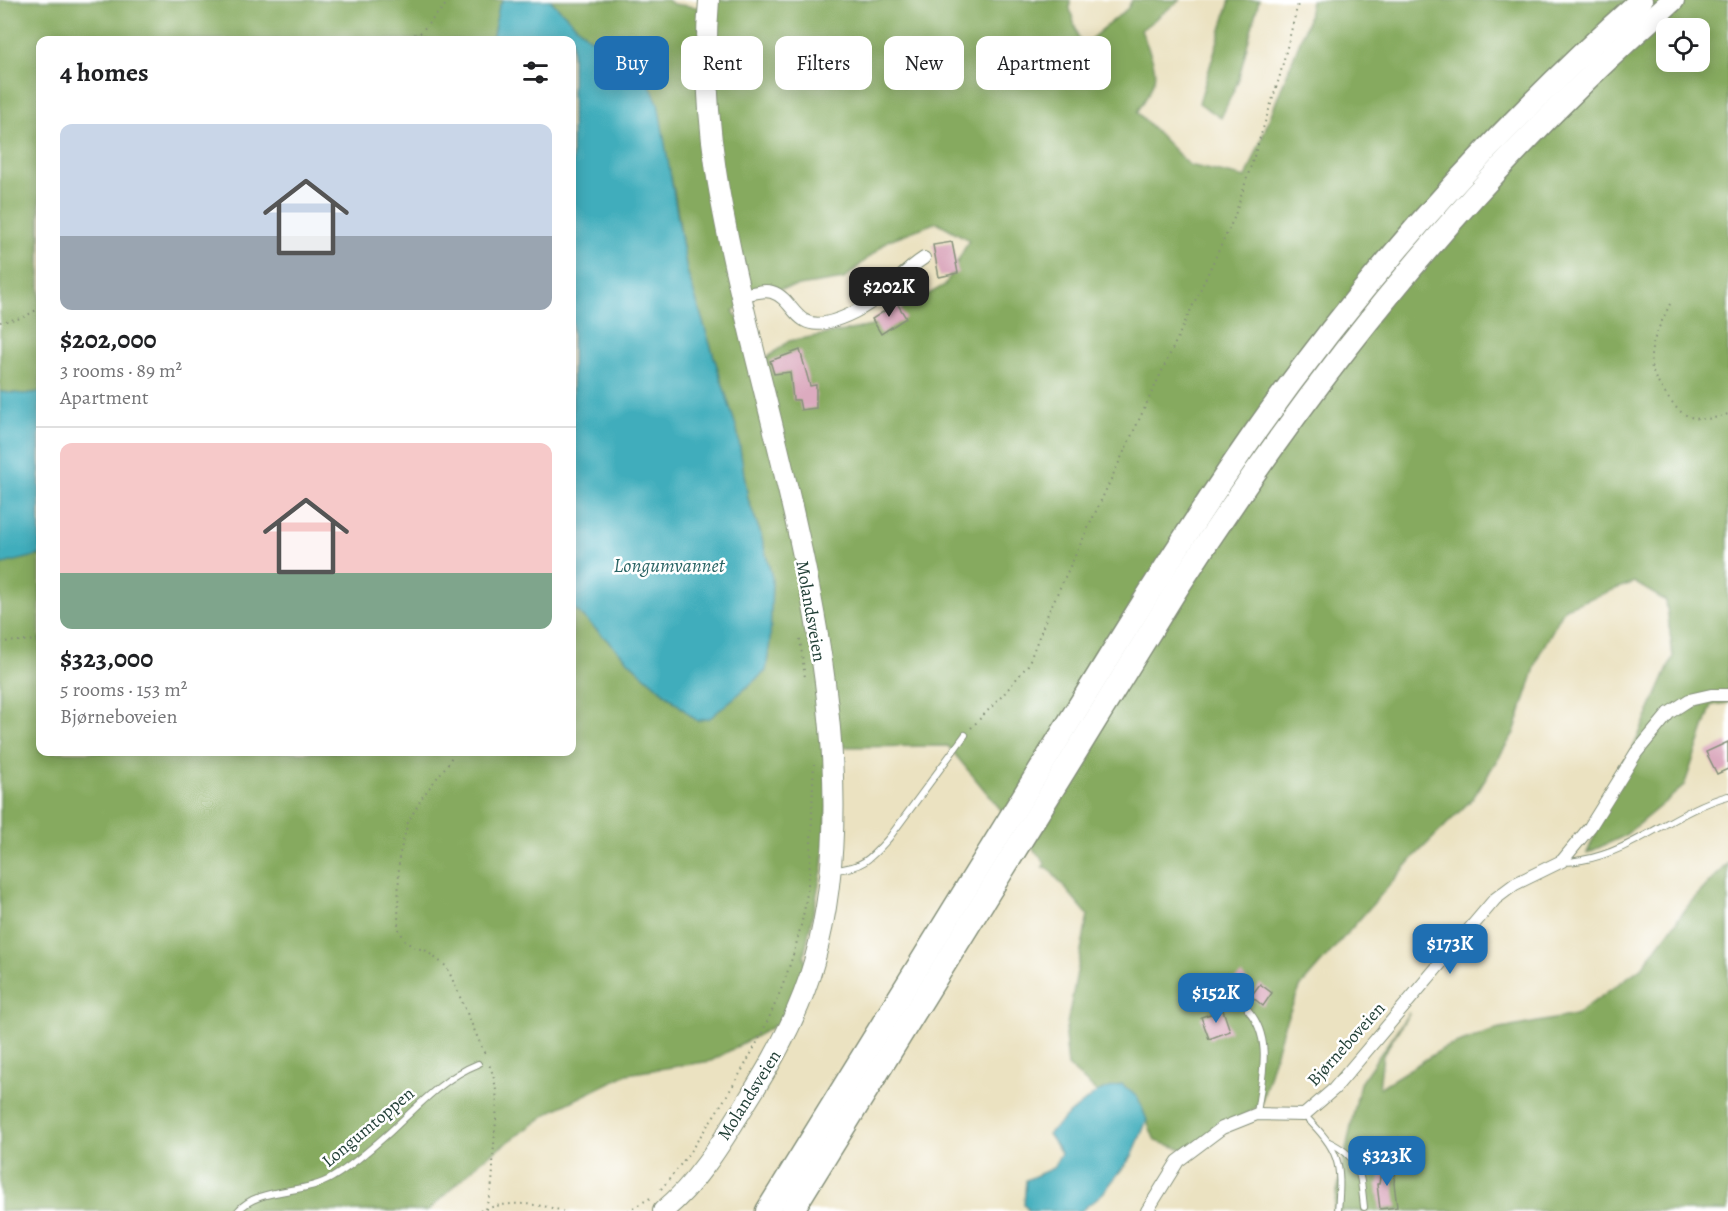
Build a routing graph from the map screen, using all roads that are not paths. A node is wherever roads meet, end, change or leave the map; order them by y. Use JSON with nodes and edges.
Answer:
{"nodes":[{"id":1,"x":709,"y":0,"type":"edge"},
{"id":2,"x":1641,"y":0,"type":"edge"},
{"id":3,"x":1673,"y":0,"type":"edge"},
{"id":4,"x":924,"y":258,"type":"dead end"},
{"id":5,"x":740,"y":296,"type":"junction"},
{"id":6,"x":1728,"y":695,"type":"edge"},
{"id":7,"x":965,"y":735,"type":"road end"},
{"id":8,"x":1728,"y":796,"type":"edge"},
{"id":9,"x":1562,"y":861,"type":"junction"},
{"id":10,"x":830,"y":870,"type":"junction"},
{"id":11,"x":1248,"y":1010,"type":"dead end"},
{"id":12,"x":478,"y":1064,"type":"dead end"},
{"id":13,"x":1257,"y":1113,"type":"junction"},
{"id":14,"x":1304,"y":1115,"type":"junction"},
{"id":15,"x":1328,"y":1142,"type":"junction"},
{"id":16,"x":680,"y":1202,"type":"edge"},
{"id":17,"x":1364,"y":1207,"type":"dead end"},
{"id":18,"x":238,"y":1211,"type":"edge"},
{"id":19,"x":663,"y":1211,"type":"edge"},
{"id":20,"x":767,"y":1211,"type":"edge"},
{"id":21,"x":792,"y":1211,"type":"edge"},
{"id":22,"x":1147,"y":1211,"type":"edge"},
{"id":23,"x":1338,"y":1211,"type":"edge"}],
"edges":[{"from":1,"to":5,"type":"main road","name":"Molandsveien"},
{"from":2,"to":20,"type":"highway"},
{"from":3,"to":21,"type":"highway"},
{"from":4,"to":5,"type":"street"},
{"from":5,"to":10,"type":"main road","name":"Molandsveien"},
{"from":6,"to":9,"type":"street","name":"Bjørneboveien"},
{"from":7,"to":10,"type":"lane"},
{"from":8,"to":9,"type":"lane"},
{"from":9,"to":14,"type":"street","name":"Bjørneboveien"},
{"from":10,"to":16,"type":"main road","name":"Molandsveien"},
{"from":11,"to":13,"type":"lane"},
{"from":12,"to":18,"type":"lane","name":"Longumtoppen"},
{"from":13,"to":14,"type":"street"},
{"from":13,"to":22,"type":"street"},
{"from":14,"to":15,"type":"lane"},
{"from":15,"to":17,"type":"lane"},
{"from":15,"to":23,"type":"lane"},
{"from":16,"to":19,"type":"main road","name":"Molandsveien"}]}
